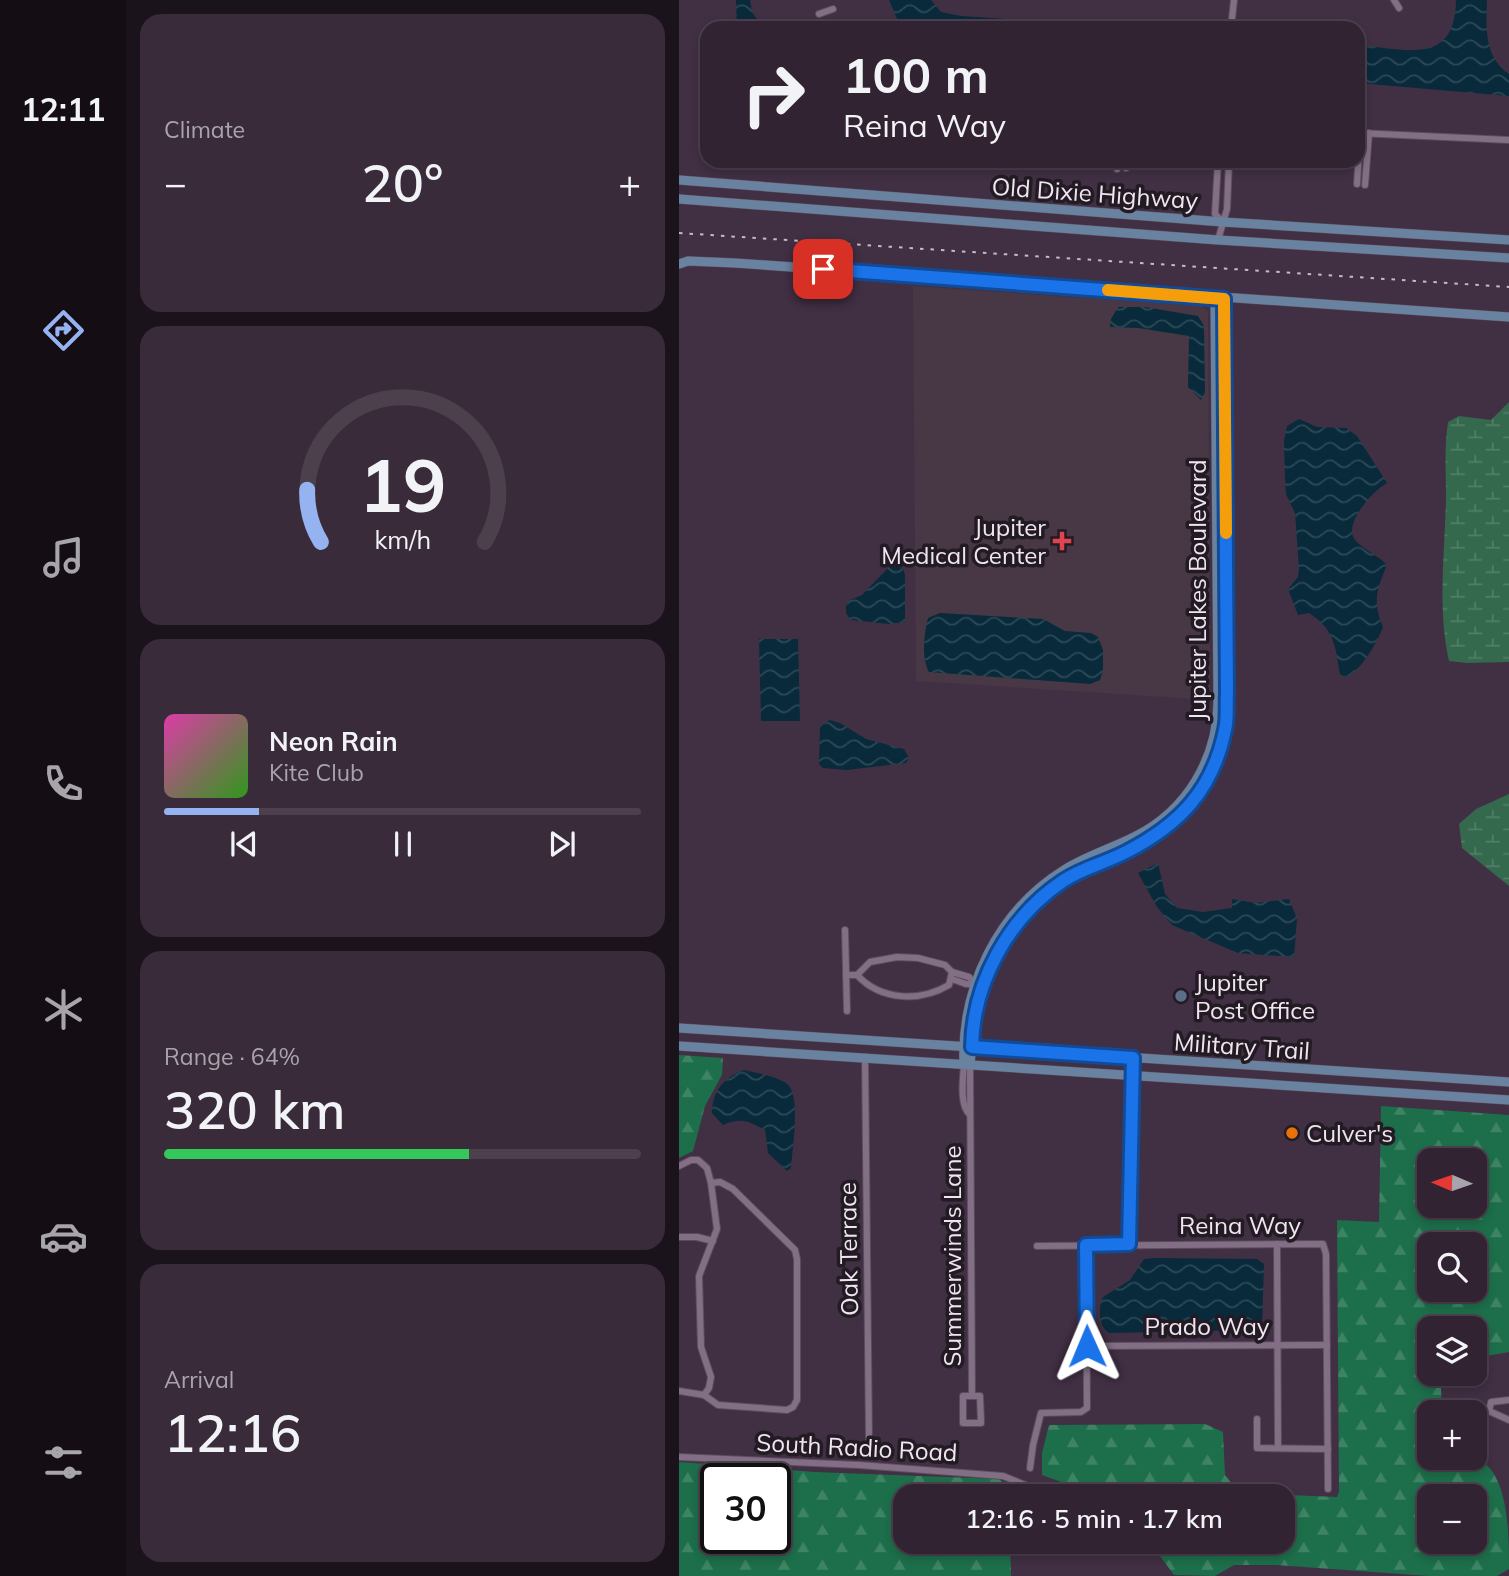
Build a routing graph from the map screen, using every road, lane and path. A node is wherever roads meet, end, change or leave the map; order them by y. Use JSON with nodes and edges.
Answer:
{"nodes":[{"id":1,"x":1234,"y":0,"type":"edge"},
{"id":2,"x":1394,"y":0,"type":"edge"},
{"id":3,"x":1399,"y":8,"type":"dead end"},
{"id":4,"x":833,"y":9,"type":"dead end"},
{"id":5,"x":819,"y":14,"type":"dead end"},
{"id":6,"x":1232,"y":21,"type":"edge"},
{"id":7,"x":1365,"y":133,"type":"edge"},
{"id":8,"x":1369,"y":133,"type":"junction"},
{"id":9,"x":1509,"y":140,"type":"edge"},
{"id":10,"x":1217,"y":168,"type":"edge"},
{"id":11,"x":1229,"y":168,"type":"edge"},
{"id":12,"x":1358,"y":168,"type":"edge"},
{"id":13,"x":679,"y":180,"type":"edge"},
{"id":14,"x":1357,"y":184,"type":"dead end"},
{"id":15,"x":1365,"y":185,"type":"dead end"},
{"id":16,"x":679,"y":199,"type":"edge"},
{"id":17,"x":1223,"y":222,"type":"junction"},
{"id":18,"x":1218,"y":240,"type":"junction"},
{"id":19,"x":1509,"y":240,"type":"edge"},
{"id":20,"x":1509,"y":258,"type":"edge"},
{"id":21,"x":682,"y":261,"type":"edge"},
{"id":22,"x":1219,"y":298,"type":"junction"},
{"id":23,"x":1509,"y":317,"type":"edge"},
{"id":24,"x":845,"y":930,"type":"dead end"},
{"id":25,"x":846,"y":975,"type":"junction"},
{"id":26,"x":857,"y":975,"type":"junction"},
{"id":27,"x":952,"y":976,"type":"junction"},
{"id":28,"x":975,"y":984,"type":"junction"},
{"id":29,"x":847,"y":1011,"type":"dead end"},
{"id":30,"x":679,"y":1028,"type":"edge"},
{"id":31,"x":679,"y":1046,"type":"edge"},
{"id":32,"x":967,"y":1047,"type":"junction"},
{"id":33,"x":865,"y":1057,"type":"junction"},
{"id":34,"x":1133,"y":1058,"type":"junction"},
{"id":35,"x":967,"y":1064,"type":"junction"},
{"id":36,"x":1132,"y":1075,"type":"junction"},
{"id":37,"x":1509,"y":1082,"type":"edge"},
{"id":38,"x":1509,"y":1100,"type":"edge"},
{"id":39,"x":679,"y":1166,"type":"edge"},
{"id":40,"x":711,"y":1183,"type":"junction"},
{"id":41,"x":679,"y":1237,"type":"edge"},
{"id":42,"x":713,"y":1241,"type":"junction"},
{"id":43,"x":1129,"y":1244,"type":"junction"},
{"id":44,"x":1277,"y":1244,"type":"junction"},
{"id":45,"x":1086,"y":1245,"type":"junction"},
{"id":46,"x":1037,"y":1246,"type":"dead end"},
{"id":47,"x":1277,"y":1345,"type":"junction"},
{"id":48,"x":1327,"y":1345,"type":"junction"},
{"id":49,"x":1087,"y":1346,"type":"junction"},
{"id":50,"x":679,"y":1391,"type":"edge"},
{"id":51,"x":704,"y":1395,"type":"junction"},
{"id":52,"x":972,"y":1396,"type":"junction"},
{"id":53,"x":1509,"y":1400,"type":"edge"},
{"id":54,"x":1257,"y":1419,"type":"dead end"},
{"id":55,"x":1509,"y":1420,"type":"edge"},
{"id":56,"x":869,"y":1441,"type":"dead end"},
{"id":57,"x":1278,"y":1448,"type":"junction"},
{"id":58,"x":1328,"y":1449,"type":"junction"},
{"id":59,"x":679,"y":1457,"type":"edge"},
{"id":60,"x":1030,"y":1468,"type":"dead end"},
{"id":61,"x":1023,"y":1484,"type":"edge"},
{"id":62,"x":1328,"y":1489,"type":"dead end"}],
"edges":[{"from":1,"to":6,"type":"street"},
{"from":2,"to":3,"type":"street"},
{"from":4,"to":5,"type":"street"},
{"from":7,"to":8,"type":"street"},
{"from":8,"to":9,"type":"street"},
{"from":8,"to":15,"type":"street"},
{"from":10,"to":17,"type":"street"},
{"from":11,"to":17,"type":"street"},
{"from":12,"to":14,"type":"street"},
{"from":13,"to":17,"type":"main road","name":"Old Dixie Highway"},
{"from":16,"to":18,"type":"main road","name":"Old Dixie Highway"},
{"from":17,"to":18,"type":"street"},
{"from":17,"to":19,"type":"main road","name":"Old Dixie Highway"},
{"from":18,"to":20,"type":"main road","name":"Old Dixie Highway"},
{"from":21,"to":22,"type":"main road"},
{"from":22,"to":23,"type":"main road"},
{"from":22,"to":28,"type":"main road","name":"Jupiter Lakes Boulevard"},
{"from":22,"to":32,"type":"main road","name":"Jupiter Lakes Boulevard"},
{"from":24,"to":25,"type":"street"},
{"from":25,"to":26,"type":"street"},
{"from":25,"to":29,"type":"street"},
{"from":26,"to":27,"type":"street"},
{"from":26,"to":27,"type":"street"},
{"from":27,"to":28,"type":"street"},
{"from":28,"to":32,"type":"main road","name":"Jupiter Lakes Boulevard"},
{"from":30,"to":32,"type":"main road","name":"Military Trail"},
{"from":31,"to":33,"type":"main road","name":"Military Trail"},
{"from":32,"to":34,"type":"main road","name":"Military Trail"},
{"from":32,"to":35,"type":"main road","name":"Jupiter Lakes Boulevard"},
{"from":33,"to":35,"type":"main road","name":"Military Trail"},
{"from":33,"to":56,"type":"street","name":"Oak Terrace"},
{"from":34,"to":36,"type":"street"},
{"from":34,"to":37,"type":"main road","name":"Military Trail"},
{"from":35,"to":36,"type":"main road","name":"Military Trail"},
{"from":35,"to":52,"type":"street","name":"Summerwinds Lane"},
{"from":36,"to":38,"type":"main road","name":"Military Trail"},
{"from":36,"to":43,"type":"street"},
{"from":39,"to":40,"type":"street"},
{"from":40,"to":42,"type":"street"},
{"from":40,"to":51,"type":"street"},
{"from":41,"to":42,"type":"street"},
{"from":42,"to":51,"type":"street"},
{"from":43,"to":44,"type":"street","name":"Reina Way"},
{"from":43,"to":45,"type":"street","name":"Reina Way"},
{"from":44,"to":47,"type":"street"},
{"from":44,"to":48,"type":"street","name":"Reina Way"},
{"from":45,"to":46,"type":"street","name":"Reina Way"},
{"from":45,"to":49,"type":"street"},
{"from":47,"to":48,"type":"street","name":"Prado Way"},
{"from":47,"to":49,"type":"street","name":"Prado Way"},
{"from":47,"to":57,"type":"street"},
{"from":48,"to":58,"type":"street","name":"Reina Way"},
{"from":49,"to":60,"type":"street"},
{"from":50,"to":51,"type":"street"},
{"from":52,"to":52,"type":"street"},
{"from":53,"to":55,"type":"street"},
{"from":54,"to":57,"type":"street"},
{"from":57,"to":58,"type":"street"},
{"from":58,"to":62,"type":"street","name":"Reina Way"},
{"from":59,"to":61,"type":"street","name":"South Radio Road"}]}
